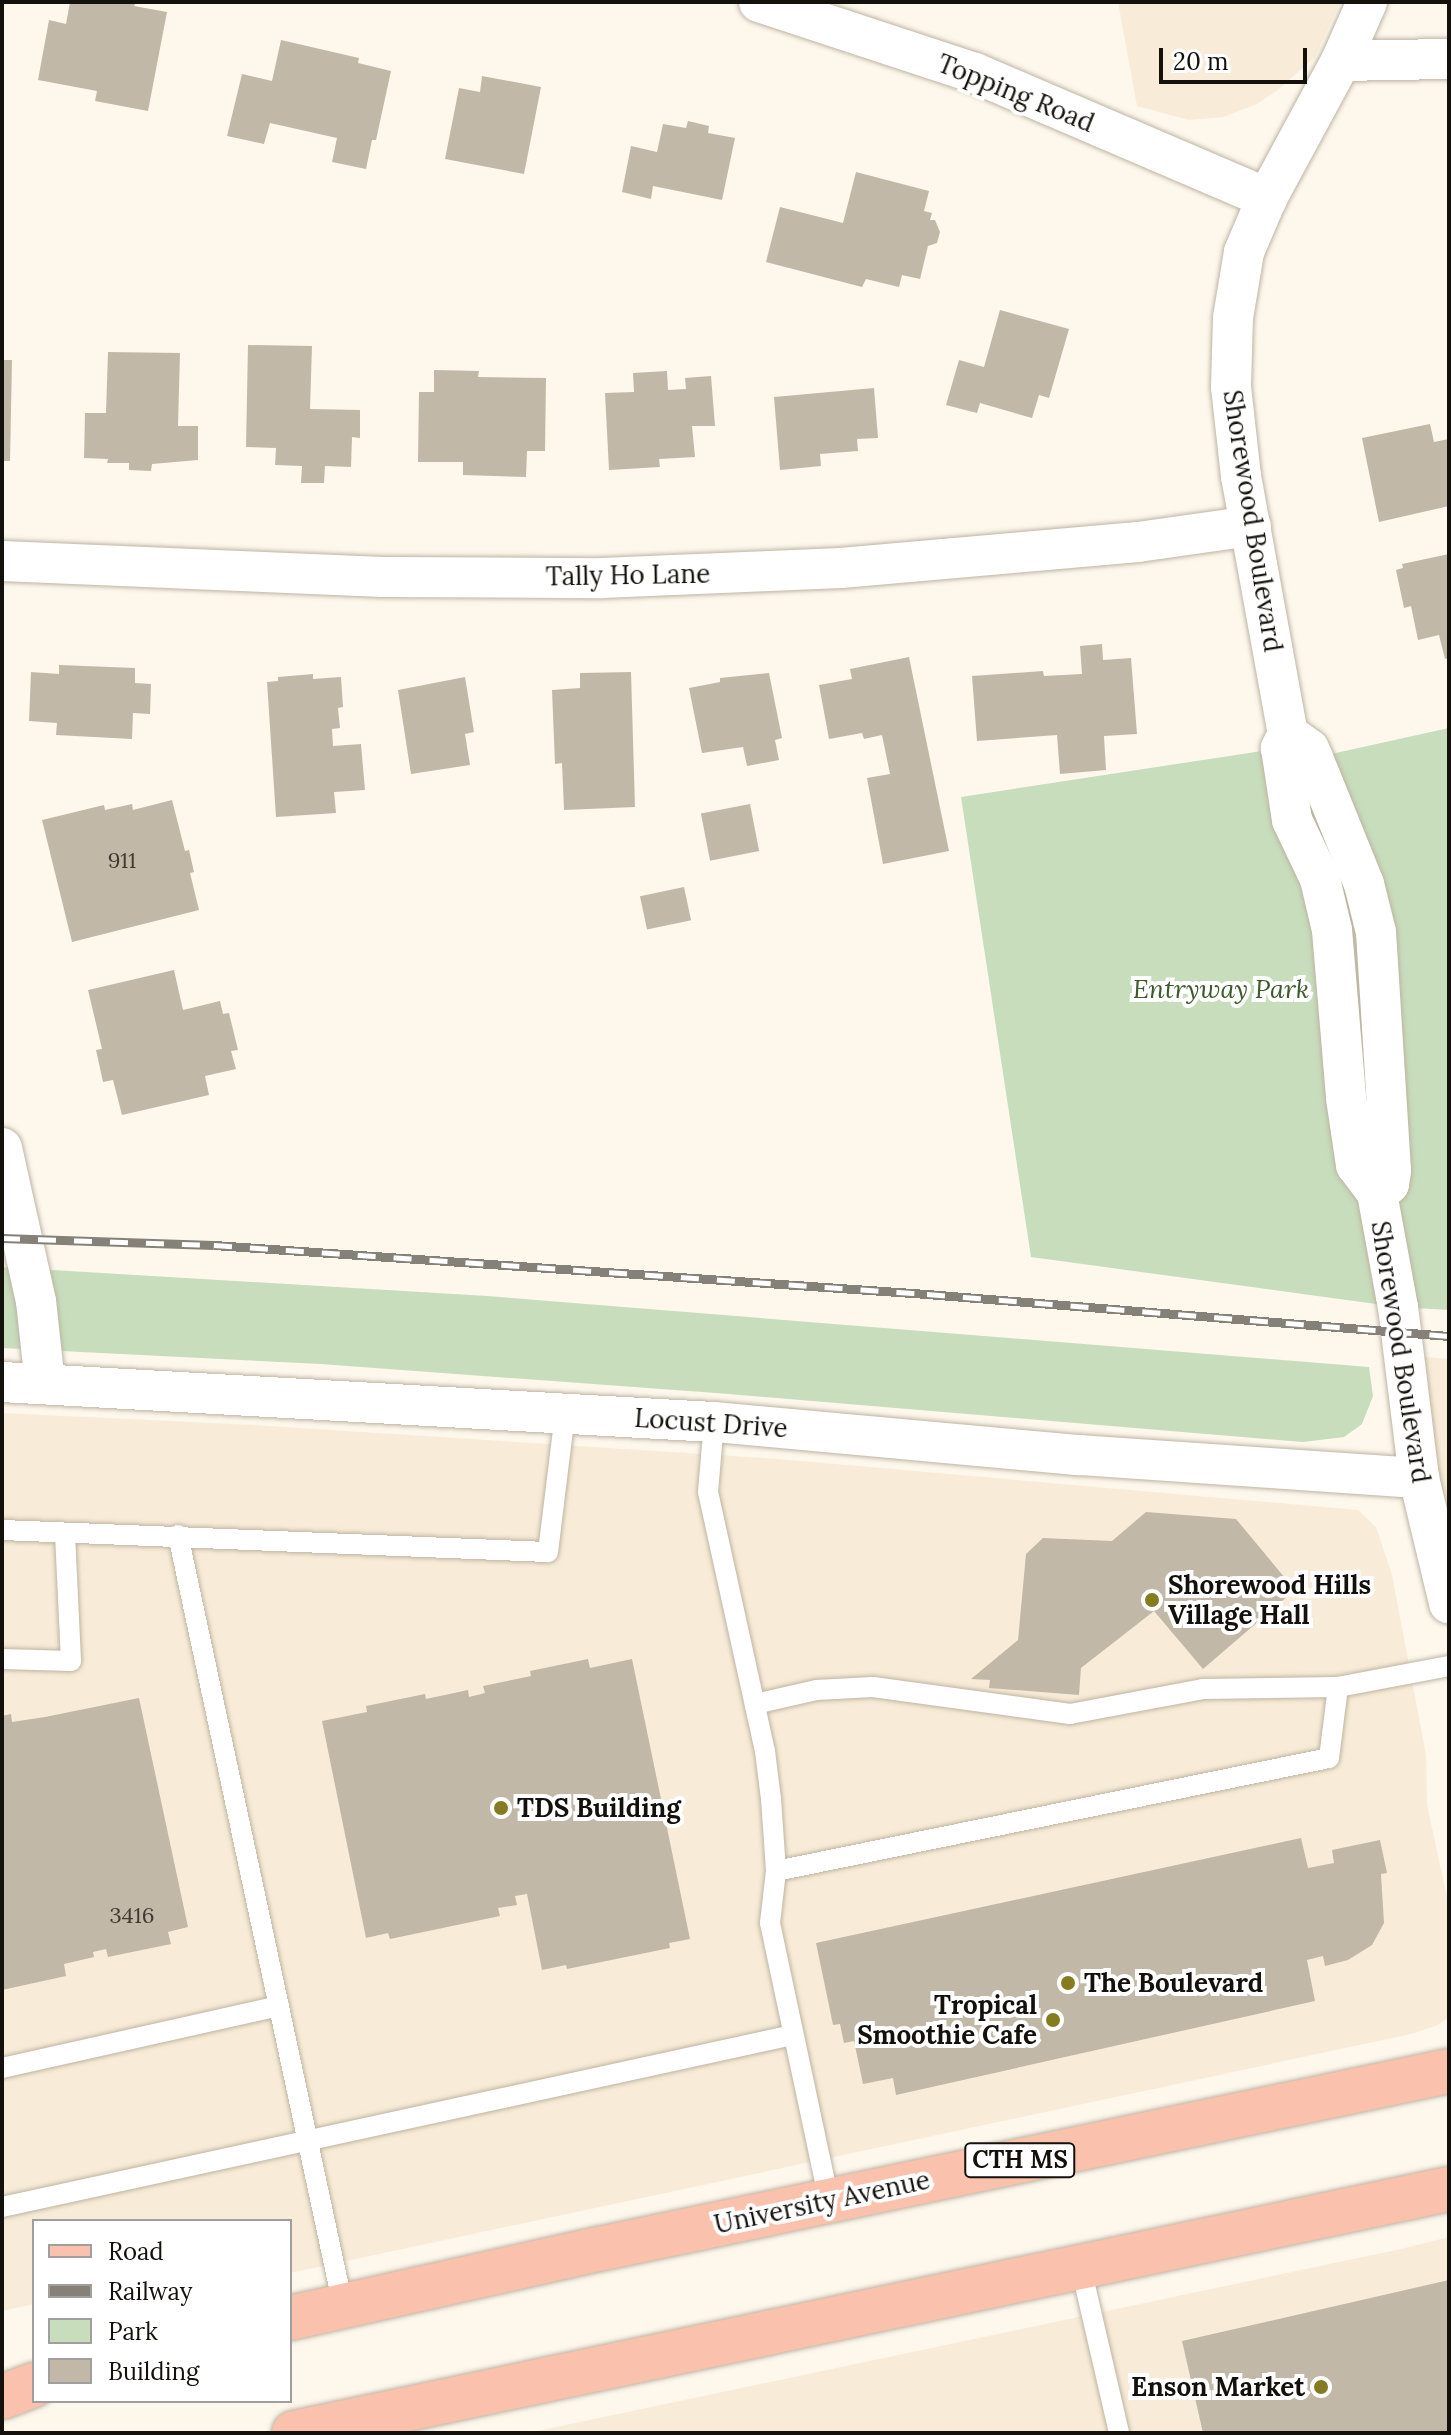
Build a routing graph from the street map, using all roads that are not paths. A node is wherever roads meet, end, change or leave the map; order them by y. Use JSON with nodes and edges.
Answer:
{"nodes":[{"id":1,"x":759,"y":2,"type":"edge"},
{"id":2,"x":1367,"y":2,"type":"edge"},
{"id":3,"x":1449,"y":59,"type":"edge"},
{"id":4,"x":1341,"y":61,"type":"junction"},
{"id":5,"x":1267,"y":198,"type":"junction"},
{"id":6,"x":1251,"y":526,"type":"junction"},
{"id":7,"x":2,"y":561,"type":"edge"},
{"id":8,"x":2,"y":1148,"type":"edge"},
{"id":9,"x":2,"y":1382,"type":"edge"},
{"id":10,"x":45,"y":1384,"type":"junction"},
{"id":11,"x":565,"y":1413,"type":"junction"},
{"id":12,"x":714,"y":1422,"type":"junction"},
{"id":13,"x":1419,"y":1478,"type":"junction"},
{"id":14,"x":2,"y":1530,"type":"edge"},
{"id":15,"x":65,"y":1534,"type":"junction"},
{"id":16,"x":178,"y":1535,"type":"junction"},
{"id":17,"x":1449,"y":1603,"type":"edge"},
{"id":18,"x":2,"y":1659,"type":"edge"},
{"id":19,"x":1449,"y":1666,"type":"edge"},
{"id":20,"x":1338,"y":1687,"type":"junction"},
{"id":21,"x":755,"y":1704,"type":"junction"},
{"id":22,"x":776,"y":1871,"type":"junction"},
{"id":23,"x":279,"y":2006,"type":"junction"},
{"id":24,"x":793,"y":2035,"type":"junction"},
{"id":25,"x":2,"y":2068,"type":"edge"},
{"id":26,"x":1449,"y":2071,"type":"edge"},
{"id":27,"x":307,"y":2141,"type":"junction"},
{"id":28,"x":1449,"y":2189,"type":"edge"},
{"id":29,"x":829,"y":2200,"type":"junction"},
{"id":30,"x":2,"y":2207,"type":"edge"},
{"id":31,"x":1081,"y":2268,"type":"junction"},
{"id":32,"x":343,"y":2306,"type":"junction"},
{"id":33,"x":292,"y":2318,"type":"edge"},
{"id":34,"x":32,"y":2372,"type":"edge"},
{"id":35,"x":2,"y":2379,"type":"edge"},
{"id":36,"x":32,"y":2386,"type":"edge"},
{"id":37,"x":2,"y":2397,"type":"edge"},
{"id":38,"x":294,"y":2433,"type":"edge"},
{"id":39,"x":1119,"y":2433,"type":"edge"}],
"edges":[{"from":1,"to":5,"type":"street","name":"Topping Road"},
{"from":2,"to":4,"type":"street","name":"Shorewood Boulevard"},
{"from":3,"to":4,"type":"street"},
{"from":4,"to":5,"type":"street","name":"Shorewood Boulevard"},
{"from":5,"to":6,"type":"street","name":"Shorewood Boulevard"},
{"from":6,"to":7,"type":"street","name":"Tally Ho Lane"},
{"from":6,"to":13,"type":"street","name":"Shorewood Boulevard"},
{"from":8,"to":10,"type":"street"},
{"from":9,"to":10,"type":"street","name":"Locust Drive"},
{"from":10,"to":11,"type":"street","name":"Locust Drive"},
{"from":11,"to":12,"type":"street","name":"Locust Drive"},
{"from":11,"to":16,"type":"lane"},
{"from":12,"to":13,"type":"street","name":"Locust Drive"},
{"from":12,"to":21,"type":"lane"},
{"from":13,"to":17,"type":"street","name":"Shorewood Boulevard"},
{"from":14,"to":15,"type":"lane"},
{"from":15,"to":16,"type":"lane"},
{"from":15,"to":18,"type":"lane"},
{"from":16,"to":23,"type":"lane"},
{"from":19,"to":20,"type":"lane"},
{"from":20,"to":21,"type":"lane"},
{"from":20,"to":22,"type":"lane"},
{"from":21,"to":22,"type":"lane"},
{"from":22,"to":24,"type":"lane"},
{"from":23,"to":25,"type":"lane"},
{"from":23,"to":27,"type":"lane"},
{"from":24,"to":27,"type":"lane"},
{"from":24,"to":29,"type":"lane"},
{"from":26,"to":29,"type":"main road","name":"University Avenue","number":"CTH MS"},
{"from":27,"to":30,"type":"lane"},
{"from":27,"to":32,"type":"lane"},
{"from":28,"to":31,"type":"main road"},
{"from":29,"to":32,"type":"main road","name":"University Avenue","number":"CTH MS"},
{"from":31,"to":38,"type":"main road"},
{"from":31,"to":39,"type":"lane"},
{"from":32,"to":33,"type":"main road","name":"University Avenue","number":"CTH MS"},
{"from":34,"to":35,"type":"main road"},
{"from":36,"to":37,"type":"main road"}]}
